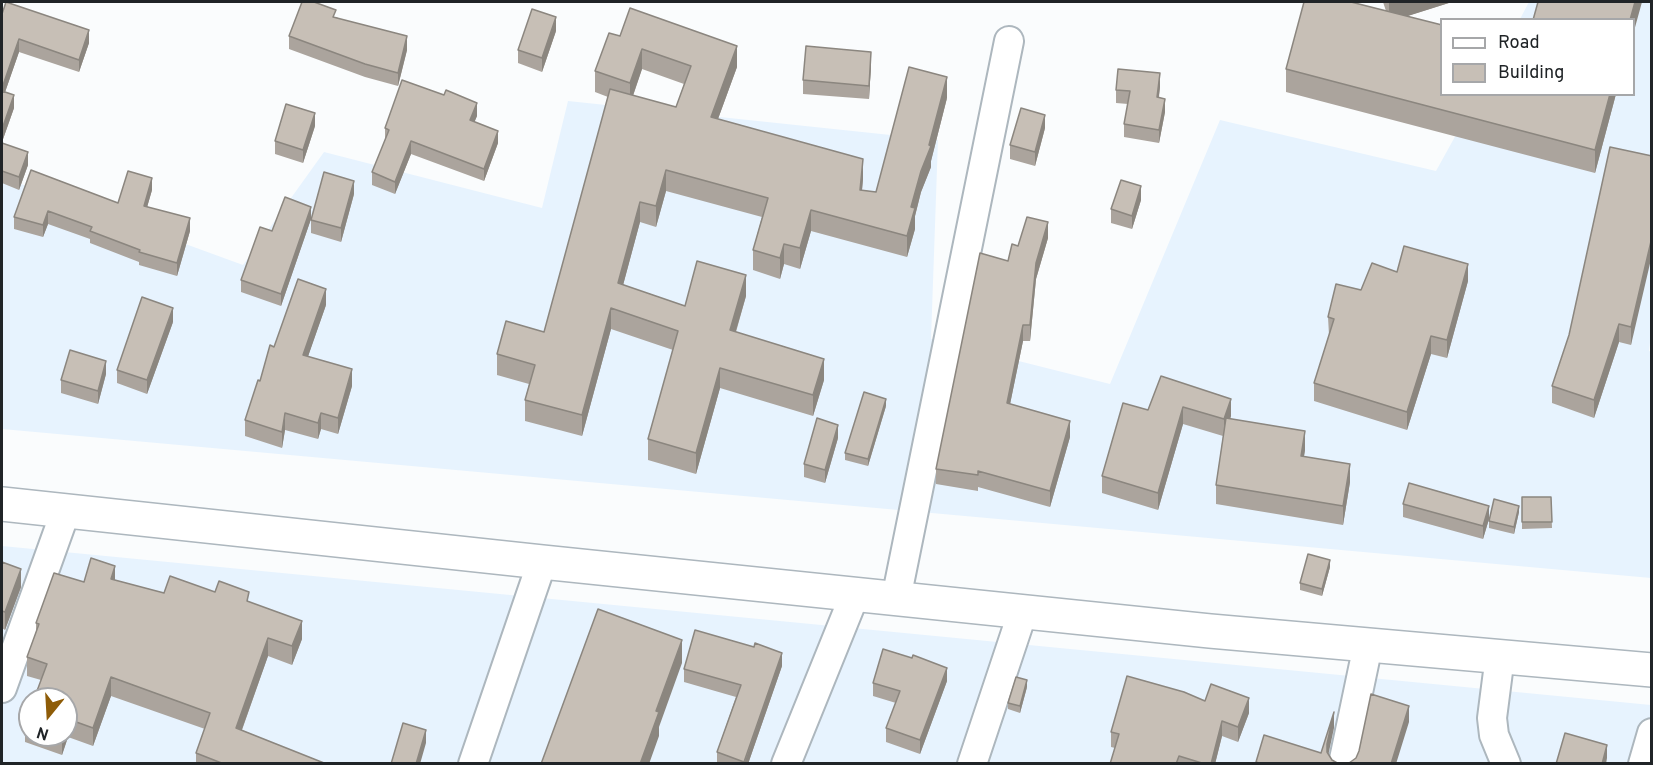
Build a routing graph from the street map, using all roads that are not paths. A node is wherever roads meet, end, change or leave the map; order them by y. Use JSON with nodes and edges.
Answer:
{"nodes":[{"id":1,"x":1009,"y":40,"type":"dead end"},
{"id":2,"x":2,"y":504,"type":"edge"},
{"id":3,"x":66,"y":510,"type":"junction"},
{"id":4,"x":542,"y":562,"type":"junction"},
{"id":5,"x":855,"y":594,"type":"junction"},
{"id":6,"x":896,"y":598,"type":"junction"},
{"id":7,"x":1023,"y":611,"type":"junction"},
{"id":8,"x":1368,"y":645,"type":"junction"},
{"id":9,"x":1500,"y":656,"type":"junction"},
{"id":10,"x":1652,"y":670,"type":"edge"},
{"id":11,"x":2,"y":688,"type":"edge"},
{"id":12,"x":1652,"y":733,"type":"edge"},
{"id":13,"x":473,"y":764,"type":"edge"},
{"id":14,"x":786,"y":764,"type":"edge"},
{"id":15,"x":972,"y":764,"type":"edge"},
{"id":16,"x":1343,"y":764,"type":"edge"},
{"id":17,"x":1506,"y":764,"type":"edge"},
{"id":18,"x":1643,"y":764,"type":"edge"}],
"edges":[{"from":1,"to":6,"type":"street"},
{"from":2,"to":3,"type":"main road"},
{"from":3,"to":4,"type":"main road"},
{"from":3,"to":11,"type":"street"},
{"from":4,"to":5,"type":"main road"},
{"from":4,"to":13,"type":"street"},
{"from":5,"to":6,"type":"main road"},
{"from":5,"to":14,"type":"street"},
{"from":6,"to":7,"type":"main road"},
{"from":7,"to":8,"type":"main road"},
{"from":7,"to":15,"type":"street"},
{"from":8,"to":9,"type":"main road"},
{"from":8,"to":16,"type":"street"},
{"from":9,"to":10,"type":"main road"},
{"from":9,"to":17,"type":"street"},
{"from":12,"to":18,"type":"street"}]}
